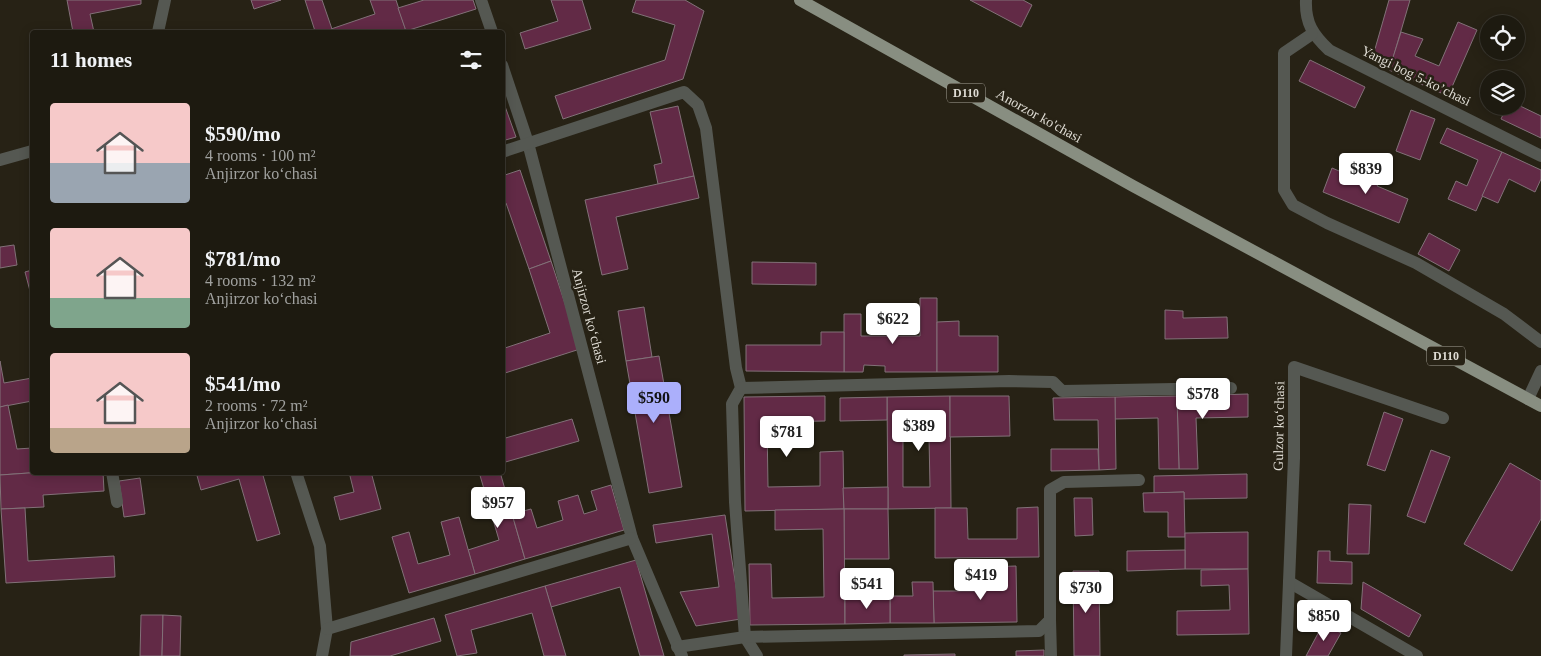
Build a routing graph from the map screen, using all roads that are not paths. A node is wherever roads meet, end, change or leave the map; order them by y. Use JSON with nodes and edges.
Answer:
{"nodes":[{"id":1,"x":165,"y":0,"type":"edge"},
{"id":2,"x":481,"y":0,"type":"edge"},
{"id":3,"x":800,"y":0,"type":"edge"},
{"id":4,"x":1306,"y":0,"type":"edge"},
{"id":5,"x":158,"y":30,"type":"edge"},
{"id":6,"x":491,"y":30,"type":"edge"},
{"id":7,"x":1312,"y":34,"type":"junction"},
{"id":8,"x":505,"y":74,"type":"edge"},
{"id":9,"x":528,"y":143,"type":"junction"},
{"id":10,"x":505,"y":151,"type":"edge"},
{"id":11,"x":30,"y":152,"type":"edge"},
{"id":12,"x":1541,"y":156,"type":"edge"},
{"id":13,"x":0,"y":160,"type":"edge"},
{"id":14,"x":1541,"y":342,"type":"edge"},
{"id":15,"x":1541,"y":371,"type":"edge"},
{"id":16,"x":741,"y":388,"type":"junction"},
{"id":17,"x":1231,"y":388,"type":"dead end"},
{"id":18,"x":1528,"y":399,"type":"junction"},
{"id":19,"x":1541,"y":406,"type":"edge"},
{"id":20,"x":1443,"y":418,"type":"dead end"},
{"id":21,"x":112,"y":475,"type":"edge"},
{"id":22,"x":297,"y":475,"type":"edge"},
{"id":23,"x":1139,"y":480,"type":"dead end"},
{"id":24,"x":117,"y":502,"type":"dead end"},
{"id":25,"x":632,"y":538,"type":"junction"},
{"id":26,"x":1289,"y":582,"type":"junction"},
{"id":27,"x":1050,"y":620,"type":"junction"},
{"id":28,"x":328,"y":629,"type":"junction"},
{"id":29,"x":745,"y":637,"type":"junction"},
{"id":30,"x":680,"y":651,"type":"edge"},
{"id":31,"x":322,"y":656,"type":"edge"},
{"id":32,"x":757,"y":656,"type":"edge"},
{"id":33,"x":1051,"y":656,"type":"edge"},
{"id":34,"x":1286,"y":656,"type":"edge"},
{"id":35,"x":1417,"y":656,"type":"edge"}],
"edges":[{"from":1,"to":5,"type":"street"},
{"from":2,"to":6,"type":"street"},
{"from":3,"to":18,"type":"main road","name":"Anorzor ko'chasi","number":"D110"},
{"from":4,"to":7,"type":"street"},
{"from":7,"to":12,"type":"street","name":"Yangi bog 5-koʼchasi"},
{"from":7,"to":14,"type":"street"},
{"from":8,"to":9,"type":"street","name":"Anjirzor koʻchasi"},
{"from":9,"to":10,"type":"street"},
{"from":9,"to":16,"type":"street"},
{"from":9,"to":25,"type":"street","name":"Anjirzor koʻchasi"},
{"from":11,"to":13,"type":"street"},
{"from":15,"to":18,"type":"street"},
{"from":16,"to":17,"type":"street"},
{"from":16,"to":29,"type":"street"},
{"from":18,"to":19,"type":"main road","number":"D110"},
{"from":20,"to":26,"type":"street","name":"Gulzor koʻchasi"},
{"from":21,"to":24,"type":"street"},
{"from":22,"to":28,"type":"street"},
{"from":23,"to":27,"type":"street"},
{"from":25,"to":28,"type":"street"},
{"from":25,"to":30,"type":"street","name":"Anjirzor koʻchasi"},
{"from":26,"to":34,"type":"street","name":"Gulzor koʻchasi"},
{"from":26,"to":35,"type":"street"},
{"from":27,"to":29,"type":"street"},
{"from":27,"to":33,"type":"street"},
{"from":28,"to":31,"type":"street"},
{"from":29,"to":30,"type":"street"},
{"from":29,"to":32,"type":"street"}]}
